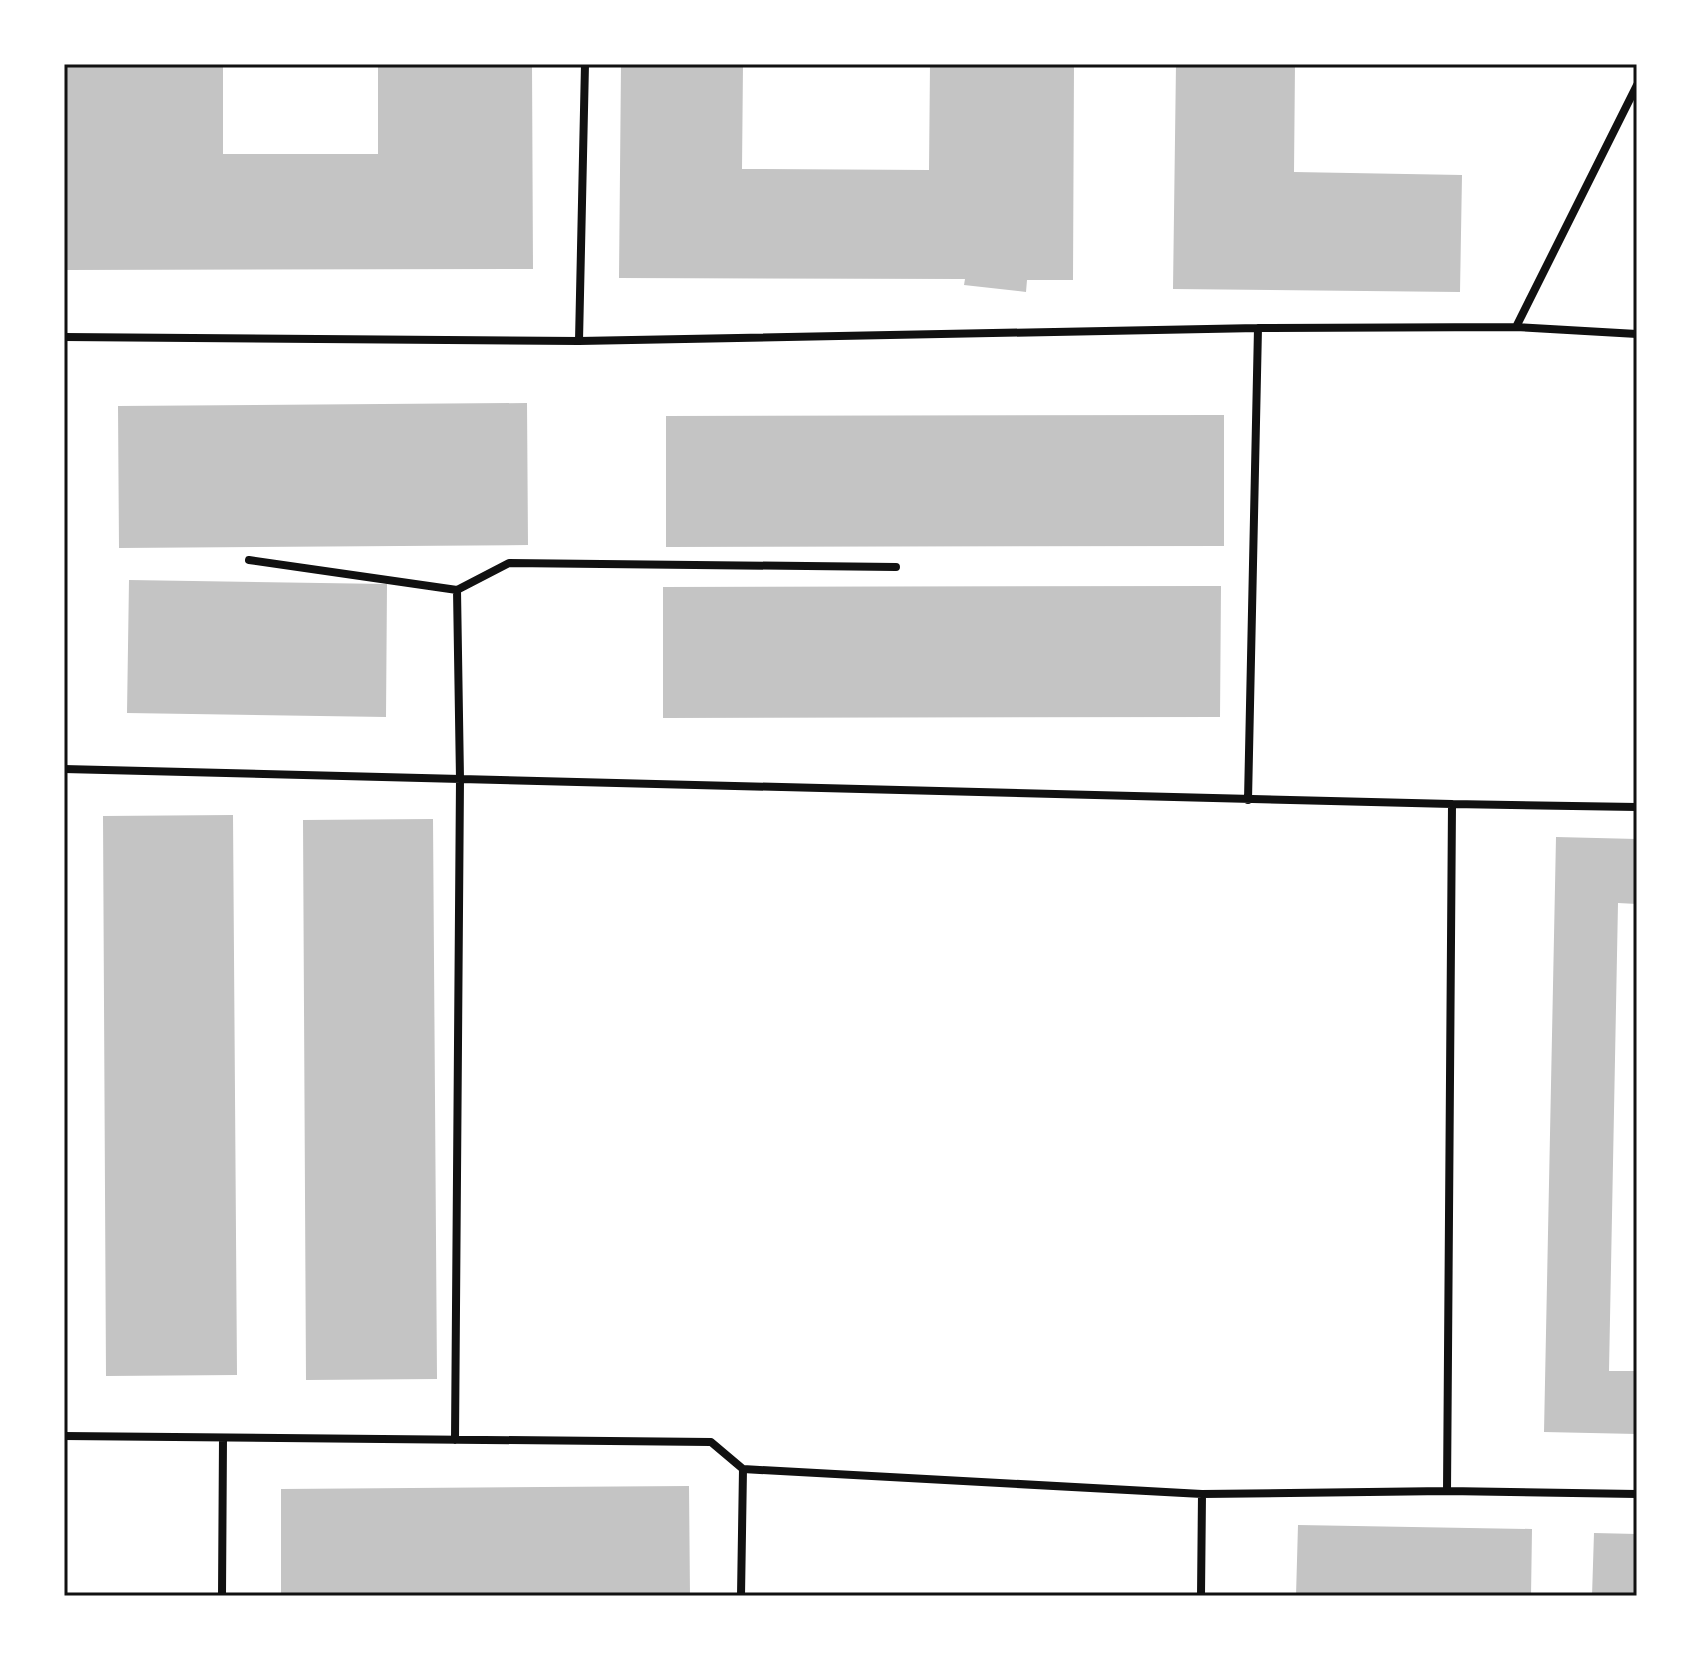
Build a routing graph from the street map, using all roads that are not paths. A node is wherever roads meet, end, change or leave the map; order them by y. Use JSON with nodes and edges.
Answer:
{"nodes":[{"id":1,"x":585,"y":64,"type":"edge"},
{"id":2,"x":1637,"y":85,"type":"edge"},
{"id":3,"x":1516,"y":327,"type":"junction"},
{"id":4,"x":1258,"y":328,"type":"junction"},
{"id":5,"x":1637,"y":334,"type":"edge"},
{"id":6,"x":64,"y":337,"type":"edge"},
{"id":7,"x":579,"y":341,"type":"junction"},
{"id":8,"x":249,"y":560,"type":"dead end"},
{"id":9,"x":896,"y":567,"type":"dead end"},
{"id":10,"x":457,"y":590,"type":"junction"},
{"id":11,"x":64,"y":769,"type":"edge"},
{"id":12,"x":460,"y":779,"type":"junction"},
{"id":13,"x":1248,"y":800,"type":"junction"},
{"id":14,"x":1452,"y":804,"type":"junction"},
{"id":15,"x":1637,"y":807,"type":"edge"},
{"id":16,"x":64,"y":1436,"type":"edge"},
{"id":17,"x":223,"y":1438,"type":"junction"},
{"id":18,"x":455,"y":1440,"type":"junction"},
{"id":19,"x":743,"y":1469,"type":"junction"},
{"id":20,"x":1447,"y":1491,"type":"junction"},
{"id":21,"x":1202,"y":1494,"type":"junction"},
{"id":22,"x":1637,"y":1494,"type":"edge"},
{"id":23,"x":222,"y":1596,"type":"edge"},
{"id":24,"x":741,"y":1596,"type":"edge"},
{"id":25,"x":1201,"y":1596,"type":"edge"}],
"edges":[{"from":1,"to":7,"type":"street"},
{"from":2,"to":3,"type":"street"},
{"from":3,"to":4,"type":"street"},
{"from":3,"to":5,"type":"street"},
{"from":4,"to":7,"type":"street"},
{"from":4,"to":13,"type":"street"},
{"from":6,"to":7,"type":"street"},
{"from":8,"to":10,"type":"street"},
{"from":9,"to":10,"type":"street"},
{"from":10,"to":12,"type":"street"},
{"from":11,"to":12,"type":"street"},
{"from":12,"to":13,"type":"street"},
{"from":12,"to":18,"type":"street"},
{"from":13,"to":14,"type":"street"},
{"from":14,"to":15,"type":"street"},
{"from":14,"to":20,"type":"street"},
{"from":16,"to":17,"type":"street"},
{"from":17,"to":18,"type":"street"},
{"from":17,"to":23,"type":"street"},
{"from":18,"to":19,"type":"street"},
{"from":19,"to":21,"type":"street"},
{"from":19,"to":24,"type":"street"},
{"from":20,"to":21,"type":"street"},
{"from":20,"to":22,"type":"street"},
{"from":21,"to":25,"type":"street"}]}
